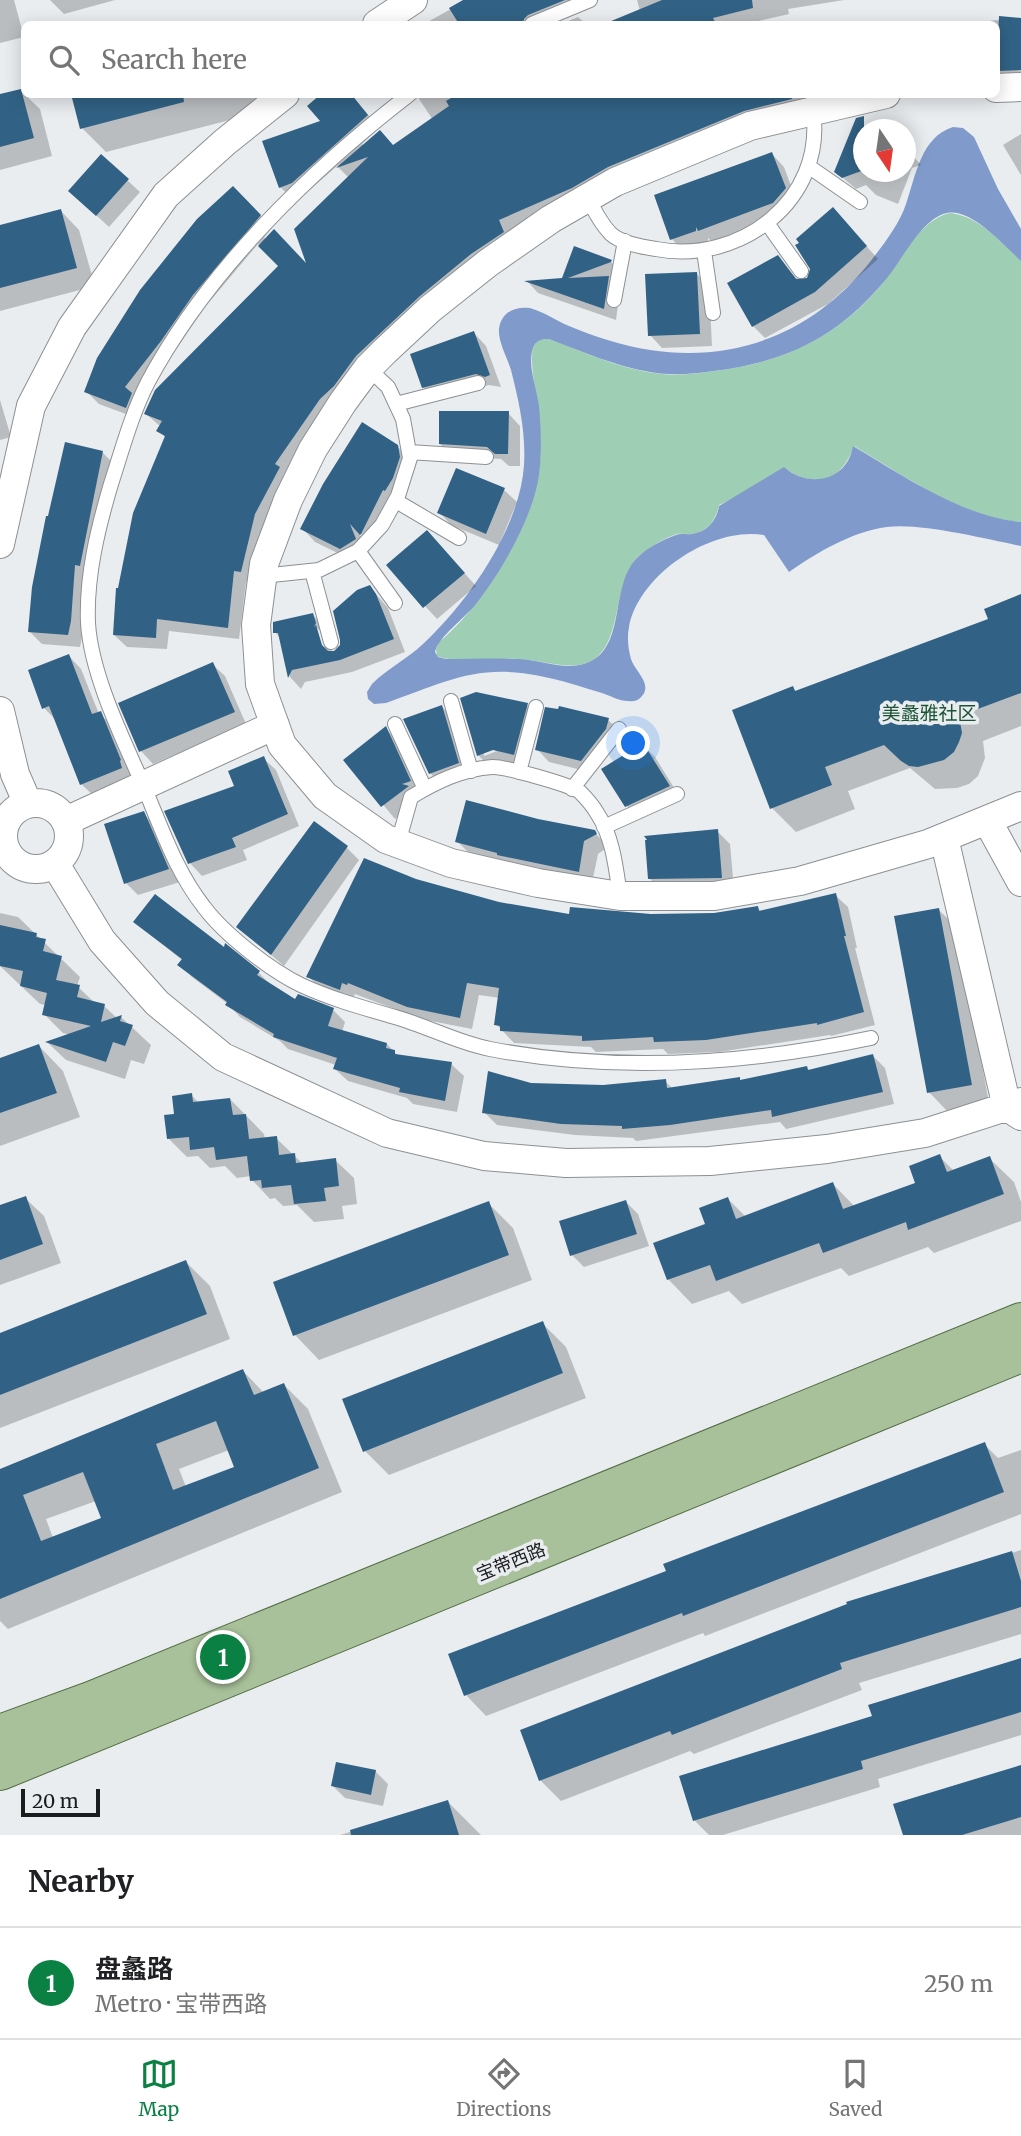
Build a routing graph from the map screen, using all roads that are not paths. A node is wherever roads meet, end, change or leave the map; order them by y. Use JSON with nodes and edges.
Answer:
{"nodes":[{"id":1,"x":412,"y":0,"type":"edge"},
{"id":2,"x":590,"y":0,"type":"edge"},
{"id":3,"x":381,"y":21,"type":"edge"},
{"id":4,"x":539,"y":21,"type":"edge"},
{"id":5,"x":1021,"y":87,"type":"edge"},
{"id":6,"x":1000,"y":88,"type":"edge"},
{"id":7,"x":280,"y":98,"type":"edge"},
{"id":8,"x":405,"y":98,"type":"edge"},
{"id":9,"x":869,"y":98,"type":"edge"},
{"id":10,"x":813,"y":111,"type":"junction"},
{"id":11,"x":808,"y":166,"type":"junction"},
{"id":12,"x":588,"y":198,"type":"junction"},
{"id":13,"x":860,"y":202,"type":"dead end"},
{"id":14,"x":767,"y":223,"type":"junction"},
{"id":15,"x":625,"y":240,"type":"junction"},
{"id":16,"x":704,"y":251,"type":"junction"},
{"id":17,"x":801,"y":271,"type":"dead end"},
{"id":18,"x":614,"y":300,"type":"dead end"},
{"id":19,"x":713,"y":313,"type":"dead end"},
{"id":20,"x":368,"y":368,"type":"junction"},
{"id":21,"x":478,"y":383,"type":"dead end"},
{"id":22,"x":396,"y":404,"type":"junction"},
{"id":23,"x":408,"y":452,"type":"junction"},
{"id":24,"x":486,"y":457,"type":"dead end"},
{"id":25,"x":396,"y":501,"type":"junction"},
{"id":26,"x":459,"y":538,"type":"dead end"},
{"id":27,"x":0,"y":544,"type":"edge"},
{"id":28,"x":358,"y":551,"type":"junction"},
{"id":29,"x":312,"y":571,"type":"junction"},
{"id":30,"x":262,"y":576,"type":"junction"},
{"id":31,"x":395,"y":603,"type":"dead end"},
{"id":32,"x":331,"y":642,"type":"dead end"},
{"id":33,"x":451,"y":701,"type":"dead end"},
{"id":34,"x":536,"y":707,"type":"dead end"},
{"id":35,"x":0,"y":711,"type":"edge"},
{"id":36,"x":395,"y":724,"type":"dead end"},
{"id":37,"x":275,"y":725,"type":"junction"},
{"id":38,"x":619,"y":729,"type":"dead end"},
{"id":39,"x":471,"y":771,"type":"junction"},
{"id":40,"x":519,"y":772,"type":"junction"},
{"id":41,"x":143,"y":784,"type":"junction"},
{"id":42,"x":425,"y":789,"type":"junction"},
{"id":43,"x":572,"y":789,"type":"junction"},
{"id":44,"x":677,"y":794,"type":"dead end"},
{"id":45,"x":28,"y":804,"type":"junction"},
{"id":46,"x":1021,"y":806,"type":"edge"},
{"id":47,"x":988,"y":820,"type":"junction"},
{"id":48,"x":65,"y":821,"type":"junction"},
{"id":49,"x":604,"y":827,"type":"junction"},
{"id":50,"x":944,"y":838,"type":"junction"},
{"id":51,"x":398,"y":843,"type":"junction"},
{"id":52,"x":3,"y":851,"type":"edge"},
{"id":53,"x":55,"y":864,"type":"junction"},
{"id":54,"x":1021,"y":882,"type":"edge"},
{"id":55,"x":620,"y":896,"type":"junction"},
{"id":56,"x":871,"y":1038,"type":"dead end"},
{"id":57,"x":1016,"y":1108,"type":"edge"},
{"id":58,"x":1021,"y":1322,"type":"edge"},
{"id":59,"x":1021,"y":1353,"type":"edge"},
{"id":60,"x":0,"y":1734,"type":"edge"},
{"id":61,"x":0,"y":1770,"type":"edge"}],
"edges":[{"from":1,"to":3,"type":"street"},
{"from":2,"to":4,"type":"lane"},
{"from":5,"to":6,"type":"street"},
{"from":7,"to":27,"type":"street"},
{"from":8,"to":41,"type":"lane"},
{"from":9,"to":10,"type":"street"},
{"from":10,"to":11,"type":"lane"},
{"from":10,"to":12,"type":"street"},
{"from":11,"to":13,"type":"lane"},
{"from":11,"to":14,"type":"lane"},
{"from":12,"to":15,"type":"lane"},
{"from":12,"to":20,"type":"street"},
{"from":14,"to":16,"type":"lane"},
{"from":14,"to":17,"type":"lane"},
{"from":15,"to":16,"type":"lane"},
{"from":15,"to":18,"type":"lane"},
{"from":16,"to":19,"type":"lane"},
{"from":20,"to":22,"type":"lane"},
{"from":20,"to":30,"type":"street"},
{"from":21,"to":22,"type":"lane"},
{"from":22,"to":23,"type":"lane"},
{"from":23,"to":24,"type":"lane"},
{"from":23,"to":25,"type":"lane"},
{"from":25,"to":26,"type":"lane"},
{"from":25,"to":28,"type":"lane"},
{"from":28,"to":29,"type":"lane"},
{"from":28,"to":31,"type":"lane"},
{"from":29,"to":30,"type":"lane"},
{"from":29,"to":32,"type":"lane"},
{"from":30,"to":37,"type":"street"},
{"from":33,"to":39,"type":"lane"},
{"from":34,"to":40,"type":"lane"},
{"from":35,"to":45,"type":"street"},
{"from":36,"to":42,"type":"lane"},
{"from":37,"to":41,"type":"street"},
{"from":37,"to":51,"type":"street"},
{"from":38,"to":43,"type":"lane"},
{"from":39,"to":40,"type":"lane"},
{"from":39,"to":42,"type":"lane"},
{"from":40,"to":43,"type":"lane"},
{"from":41,"to":48,"type":"street"},
{"from":41,"to":56,"type":"lane"},
{"from":42,"to":51,"type":"lane"},
{"from":43,"to":49,"type":"lane"},
{"from":44,"to":49,"type":"lane"},
{"from":45,"to":48,"type":"street"},
{"from":45,"to":52,"type":"street"},
{"from":46,"to":47,"type":"street"},
{"from":47,"to":50,"type":"street"},
{"from":47,"to":54,"type":"street"},
{"from":48,"to":53,"type":"street"},
{"from":49,"to":55,"type":"lane"},
{"from":50,"to":55,"type":"street"},
{"from":50,"to":57,"type":"street"},
{"from":51,"to":55,"type":"street"},
{"from":52,"to":53,"type":"street"},
{"from":53,"to":57,"type":"street"},
{"from":58,"to":60,"type":"main road","name":"宝带西路"},
{"from":59,"to":61,"type":"main road","name":"宝带西路"}]}
